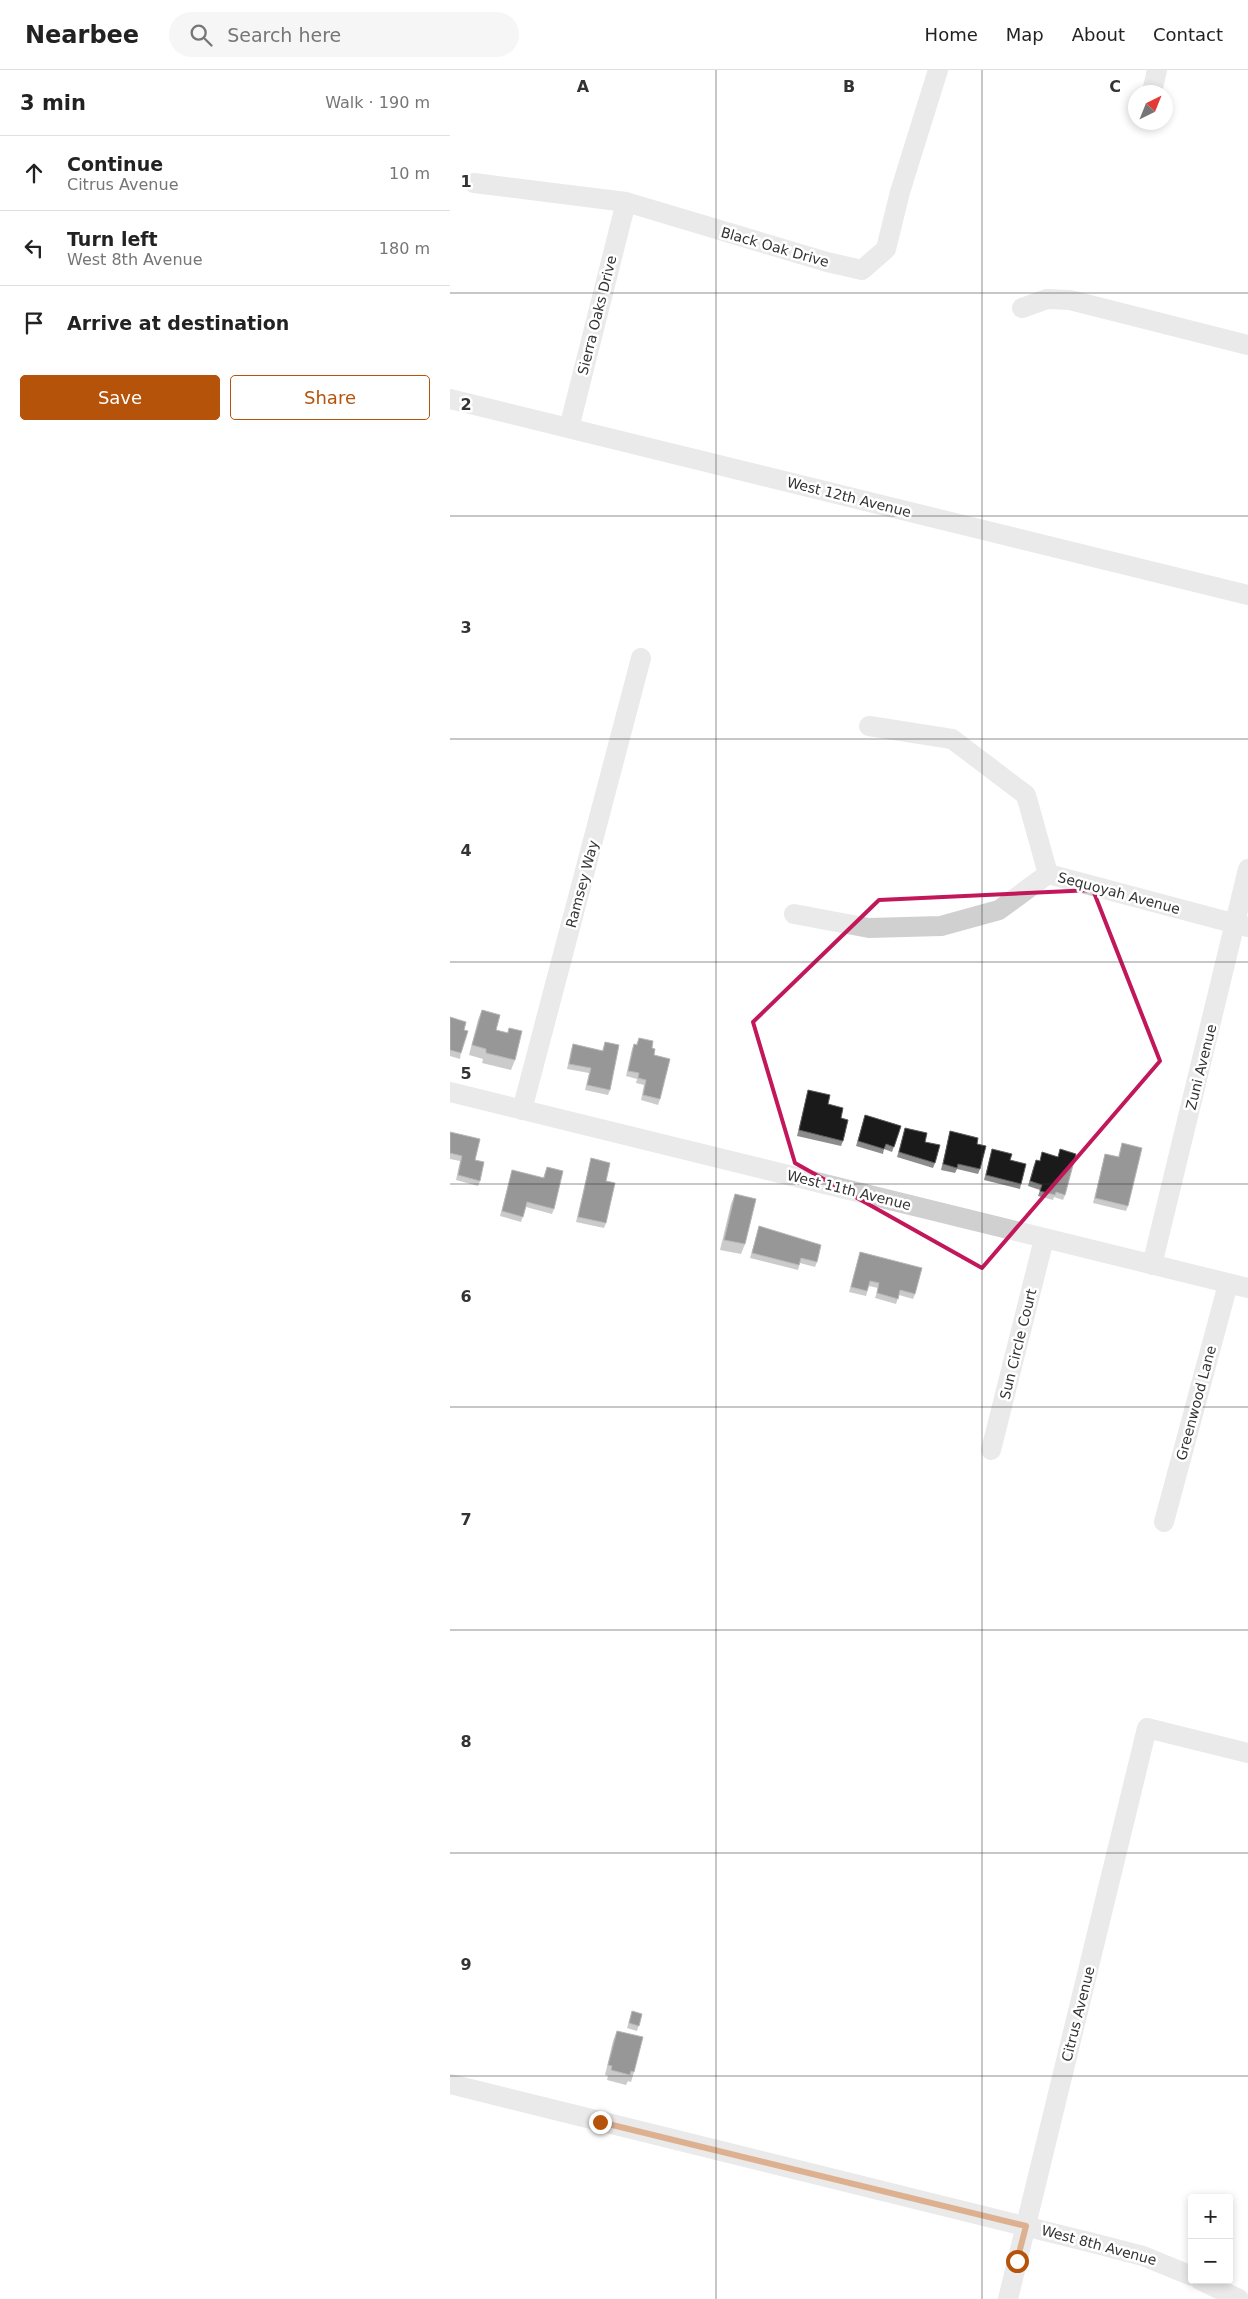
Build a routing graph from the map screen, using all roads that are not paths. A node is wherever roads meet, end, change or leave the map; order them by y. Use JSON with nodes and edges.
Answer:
{"nodes":[{"id":1,"x":938,"y":70,"type":"edge"},
{"id":2,"x":1158,"y":70,"type":"edge"},
{"id":3,"x":1154,"y":85,"type":"edge"},
{"id":4,"x":474,"y":183,"type":"dead end"},
{"id":5,"x":626,"y":202,"type":"junction"},
{"id":6,"x":1022,"y":308,"type":"dead end"},
{"id":7,"x":1248,"y":345,"type":"edge"},
{"id":8,"x":450,"y":399,"type":"edge"},
{"id":9,"x":569,"y":428,"type":"junction"},
{"id":10,"x":1248,"y":595,"type":"edge"},
{"id":11,"x":641,"y":658,"type":"dead end"},
{"id":12,"x":869,"y":726,"type":"dead end"},
{"id":13,"x":1248,"y":869,"type":"edge"},
{"id":14,"x":1048,"y":874,"type":"junction"},
{"id":15,"x":794,"y":914,"type":"dead end"},
{"id":16,"x":1242,"y":925,"type":"edge"},
{"id":17,"x":450,"y":1092,"type":"edge"},
{"id":18,"x":522,"y":1110,"type":"junction"},
{"id":19,"x":1044,"y":1239,"type":"junction"},
{"id":20,"x":1152,"y":1265,"type":"junction"},
{"id":21,"x":1228,"y":1284,"type":"junction"},
{"id":22,"x":1248,"y":1288,"type":"edge"},
{"id":23,"x":991,"y":1450,"type":"dead end"},
{"id":24,"x":1164,"y":1522,"type":"dead end"},
{"id":25,"x":1248,"y":1753,"type":"edge"},
{"id":26,"x":450,"y":2084,"type":"edge"},
{"id":27,"x":1026,"y":2226,"type":"junction"},
{"id":28,"x":1188,"y":2274,"type":"edge"},
{"id":29,"x":1208,"y":2284,"type":"edge"},
{"id":30,"x":1008,"y":2299,"type":"edge"},
{"id":31,"x":1239,"y":2299,"type":"edge"}],
"edges":[{"from":1,"to":5,"type":"street","name":"Black Oak Drive"},
{"from":2,"to":3,"type":"street"},
{"from":4,"to":5,"type":"street","name":"Black Oak Drive"},
{"from":5,"to":9,"type":"street","name":"Sierra Oaks Drive"},
{"from":6,"to":7,"type":"street"},
{"from":8,"to":9,"type":"street","name":"West 12th Avenue"},
{"from":9,"to":10,"type":"street","name":"West 12th Avenue"},
{"from":11,"to":18,"type":"street","name":"Ramsey Way"},
{"from":12,"to":14,"type":"street"},
{"from":13,"to":16,"type":"street","name":"Zuni Avenue"},
{"from":14,"to":15,"type":"street","name":"Sequoyah Avenue"},
{"from":14,"to":16,"type":"street","name":"Sequoyah Avenue"},
{"from":16,"to":20,"type":"street","name":"Zuni Avenue"},
{"from":17,"to":18,"type":"street","name":"West 11th Avenue"},
{"from":18,"to":19,"type":"street","name":"West 11th Avenue"},
{"from":19,"to":20,"type":"street","name":"West 11th Avenue"},
{"from":19,"to":23,"type":"street","name":"Sun Circle Court"},
{"from":20,"to":21,"type":"street","name":"West 11th Avenue"},
{"from":21,"to":22,"type":"street","name":"West 11th Avenue"},
{"from":21,"to":24,"type":"street","name":"Greenwood Lane"},
{"from":25,"to":27,"type":"street","name":"Citrus Avenue"},
{"from":26,"to":27,"type":"street","name":"West 8th Avenue"},
{"from":27,"to":28,"type":"street","name":"West 8th Avenue"},
{"from":27,"to":30,"type":"street","name":"Citrus Avenue"},
{"from":29,"to":31,"type":"street"}]}
